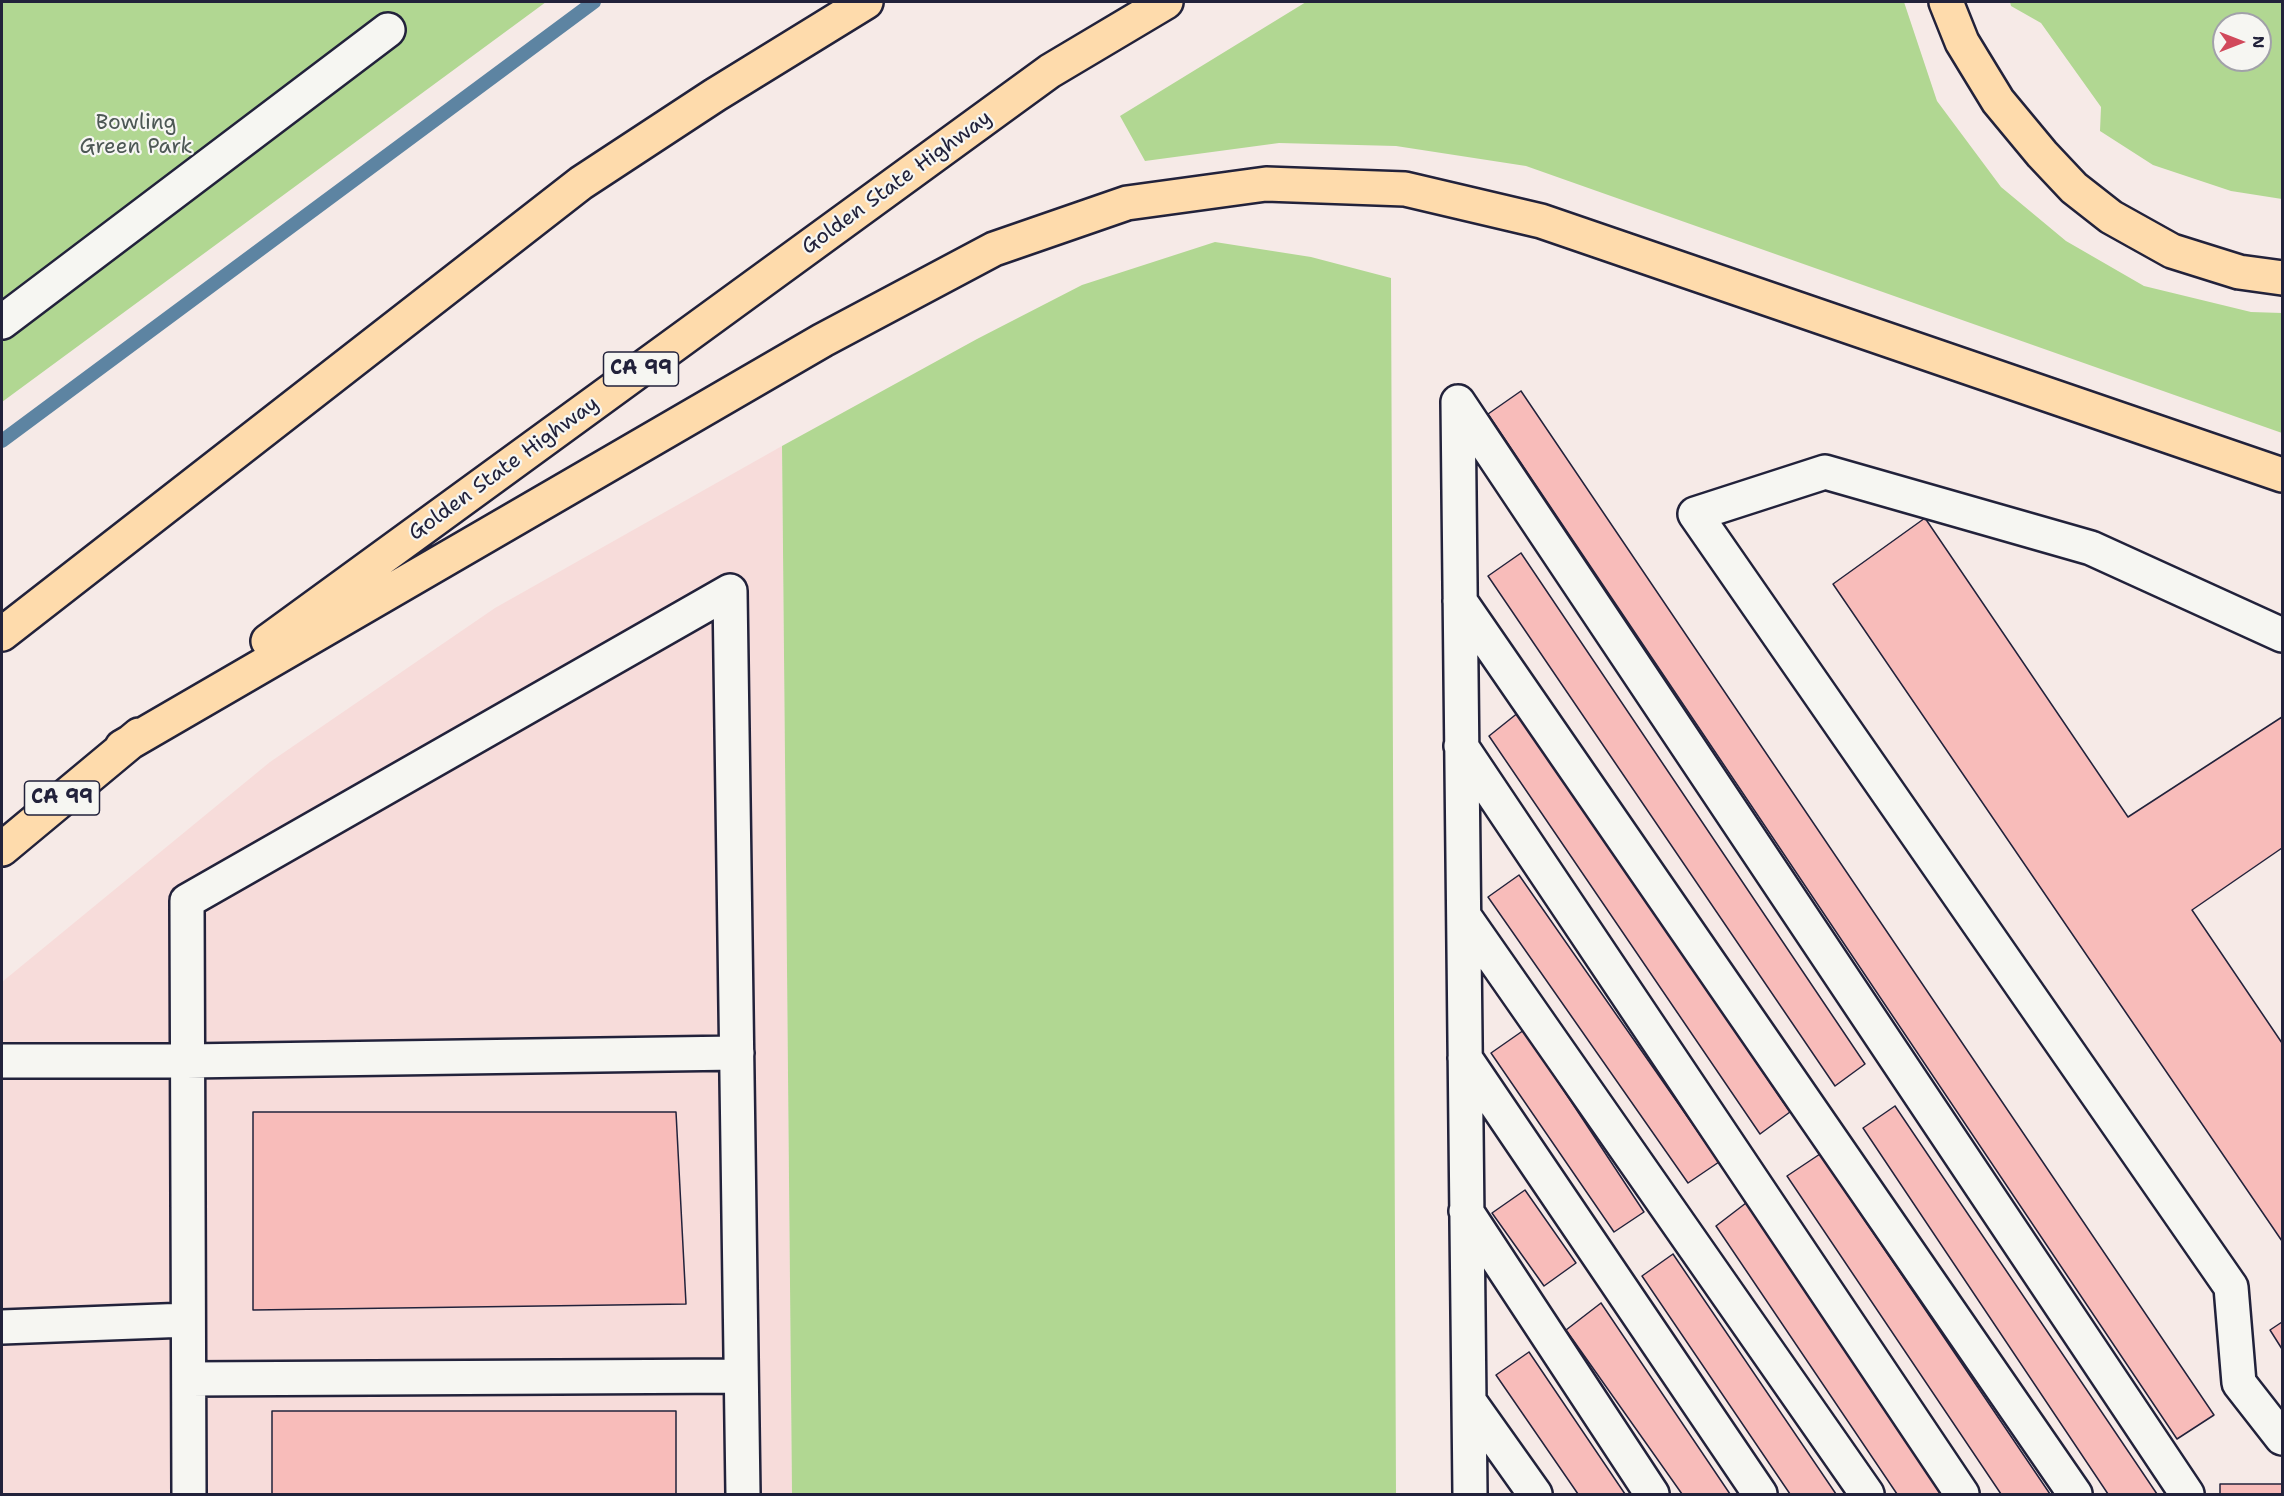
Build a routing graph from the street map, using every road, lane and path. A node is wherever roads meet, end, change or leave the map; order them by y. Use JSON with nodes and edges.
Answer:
{"nodes":[{"id":1,"x":866,"y":2,"type":"edge"},
{"id":2,"x":1166,"y":2,"type":"edge"},
{"id":3,"x":1946,"y":2,"type":"edge"},
{"id":4,"x":388,"y":30,"type":"dead end"},
{"id":5,"x":2283,"y":278,"type":"edge"},
{"id":6,"x":2,"y":322,"type":"edge"},
{"id":7,"x":2283,"y":476,"type":"edge"},
{"id":8,"x":1460,"y":601,"type":"junction"},
{"id":9,"x":2,"y":634,"type":"edge"},
{"id":10,"x":2283,"y":635,"type":"edge"},
{"id":11,"x":1461,"y":746,"type":"junction"},
{"id":12,"x":122,"y":747,"type":"junction"},
{"id":13,"x":2,"y":849,"type":"edge"},
{"id":14,"x":1464,"y":916,"type":"junction"},
{"id":15,"x":737,"y":1053,"type":"junction"},
{"id":16,"x":1465,"y":1058,"type":"junction"},
{"id":17,"x":2,"y":1061,"type":"edge"},
{"id":18,"x":187,"y":1061,"type":"junction"},
{"id":19,"x":1466,"y":1211,"type":"junction"},
{"id":20,"x":188,"y":1320,"type":"junction"},
{"id":21,"x":2,"y":1327,"type":"edge"},
{"id":22,"x":741,"y":1376,"type":"junction"},
{"id":23,"x":189,"y":1379,"type":"junction"},
{"id":24,"x":1468,"y":1401,"type":"junction"},
{"id":25,"x":2283,"y":1438,"type":"edge"},
{"id":26,"x":189,"y":1494,"type":"edge"},
{"id":27,"x":743,"y":1494,"type":"edge"},
{"id":28,"x":1470,"y":1494,"type":"edge"},
{"id":29,"x":1535,"y":1494,"type":"edge"},
{"id":30,"x":1652,"y":1494,"type":"edge"},
{"id":31,"x":1760,"y":1494,"type":"edge"},
{"id":32,"x":1868,"y":1494,"type":"edge"},
{"id":33,"x":1962,"y":1494,"type":"edge"},
{"id":34,"x":2075,"y":1494,"type":"edge"},
{"id":35,"x":2187,"y":1494,"type":"edge"}],
"edges":[{"from":1,"to":9,"type":"highway"},
{"from":2,"to":12,"type":"highway","name":"Golden State Highway","number":"CA 99"},
{"from":3,"to":5,"type":"highway"},
{"from":4,"to":6,"type":"lane"},
{"from":7,"to":12,"type":"highway"},
{"from":8,"to":11,"type":"lane"},
{"from":8,"to":34,"type":"lane"},
{"from":8,"to":35,"type":"lane"},
{"from":10,"to":25,"type":"lane"},
{"from":11,"to":14,"type":"lane"},
{"from":11,"to":33,"type":"lane"},
{"from":12,"to":13,"type":"highway","name":"Golden State Highway","number":"CA 99"},
{"from":14,"to":16,"type":"lane"},
{"from":14,"to":32,"type":"lane"},
{"from":15,"to":18,"type":"lane"},
{"from":15,"to":18,"type":"lane"},
{"from":15,"to":22,"type":"lane"},
{"from":16,"to":19,"type":"lane"},
{"from":16,"to":31,"type":"lane"},
{"from":17,"to":18,"type":"lane"},
{"from":18,"to":20,"type":"lane"},
{"from":19,"to":24,"type":"lane"},
{"from":19,"to":30,"type":"lane"},
{"from":20,"to":21,"type":"lane"},
{"from":20,"to":23,"type":"lane"},
{"from":22,"to":23,"type":"lane"},
{"from":22,"to":27,"type":"lane"},
{"from":23,"to":26,"type":"lane"},
{"from":24,"to":28,"type":"lane"},
{"from":24,"to":29,"type":"lane"}]}
